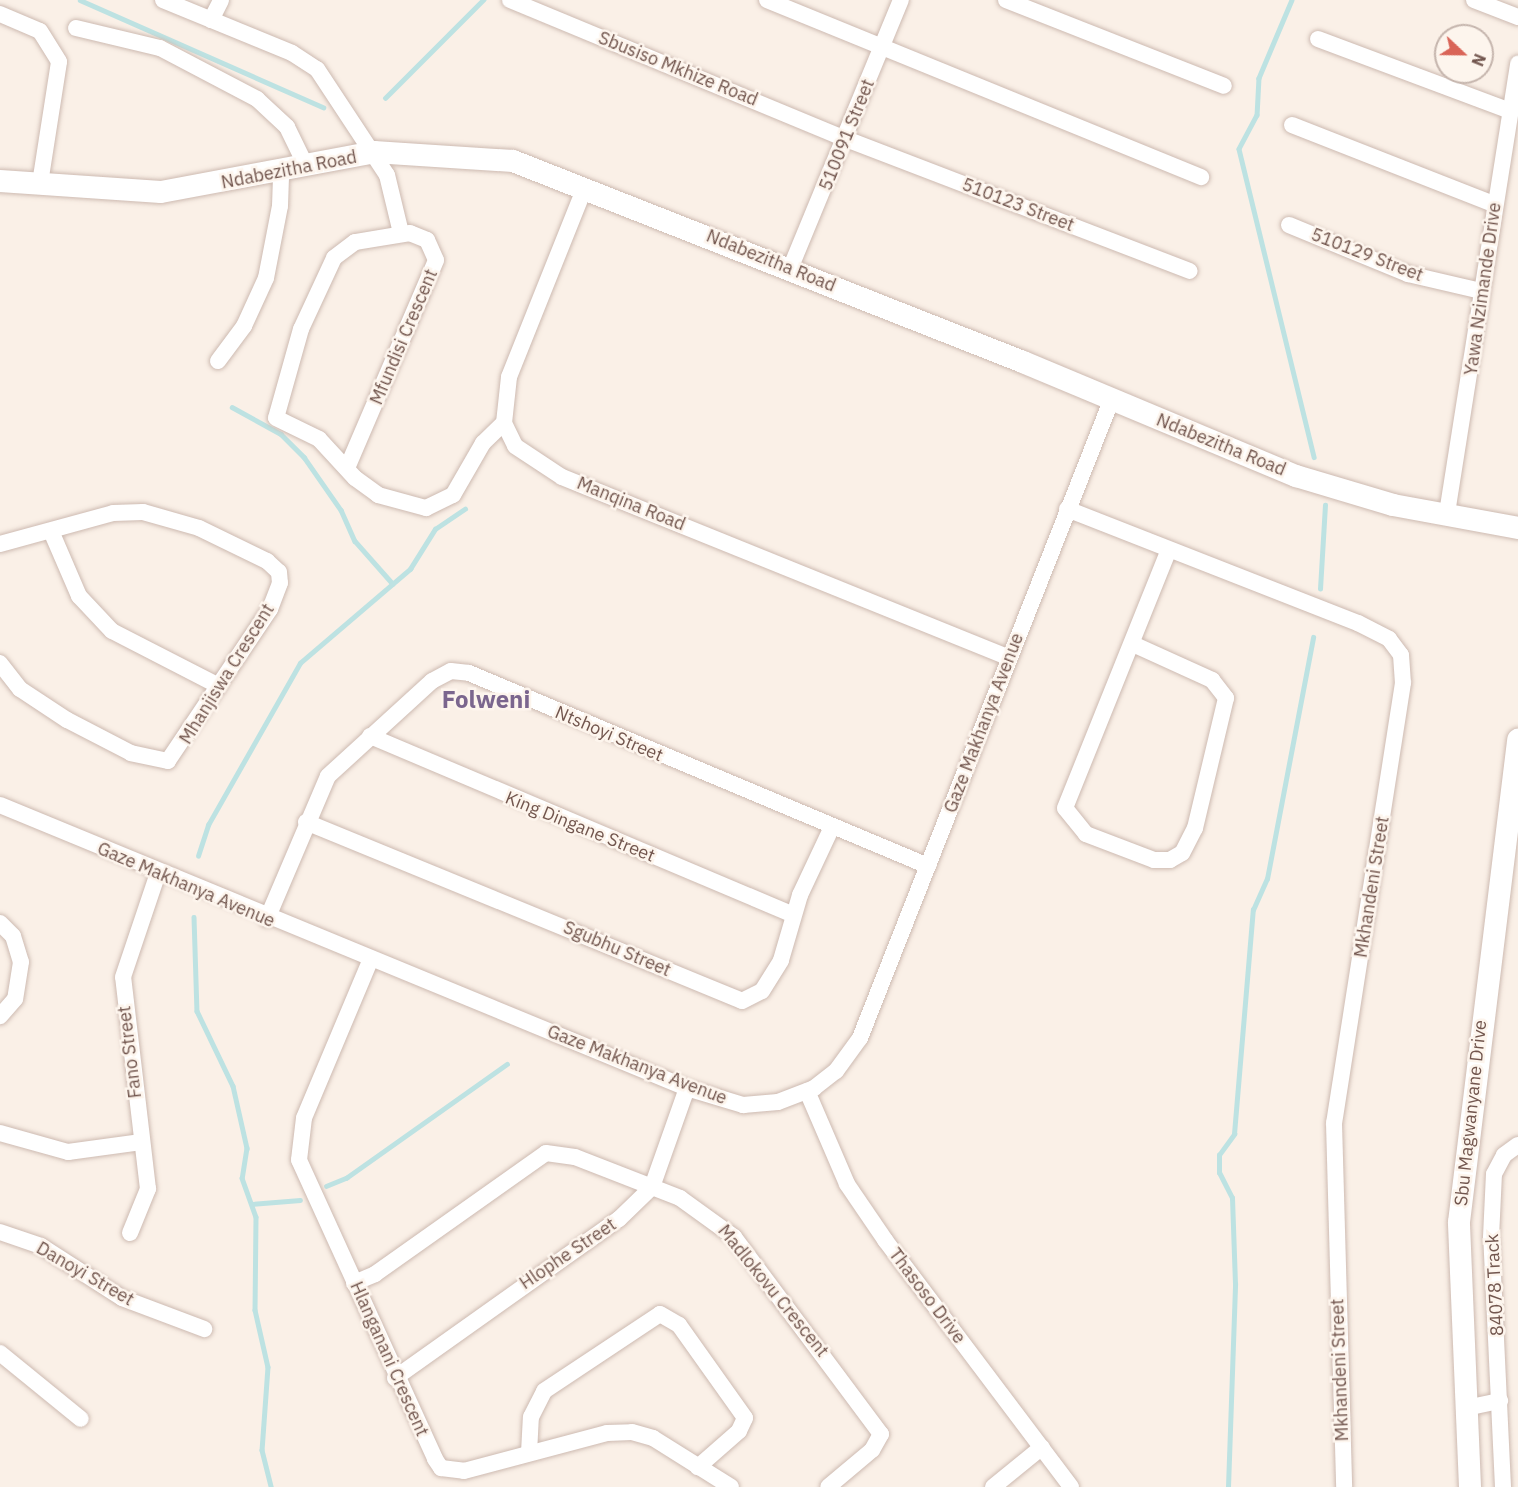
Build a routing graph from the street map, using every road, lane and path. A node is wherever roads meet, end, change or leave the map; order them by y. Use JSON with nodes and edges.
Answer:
{"nodes":[{"id":1,"x":163,"y":0,"type":"edge"},
{"id":2,"x":221,"y":0,"type":"edge"},
{"id":3,"x":510,"y":0,"type":"edge"},
{"id":4,"x":766,"y":0,"type":"edge"},
{"id":5,"x":901,"y":0,"type":"edge"},
{"id":6,"x":1006,"y":0,"type":"edge"},
{"id":7,"x":1474,"y":0,"type":"edge"},
{"id":8,"x":536,"y":5,"type":"edge"},
{"id":9,"x":0,"y":14,"type":"edge"},
{"id":10,"x":1518,"y":17,"type":"edge"},
{"id":11,"x":211,"y":20,"type":"junction"},
{"id":12,"x":76,"y":27,"type":"dead end"},
{"id":13,"x":1318,"y":39,"type":"dead end"},
{"id":14,"x":882,"y":48,"type":"junction"},
{"id":15,"x":1518,"y":64,"type":"edge"},
{"id":16,"x":1224,"y":86,"type":"dead end"},
{"id":17,"x":1511,"y":111,"type":"junction"},
{"id":18,"x":1292,"y":125,"type":"dead end"},
{"id":19,"x":846,"y":139,"type":"junction"},
{"id":20,"x":374,"y":152,"type":"junction"},
{"id":21,"x":306,"y":166,"type":"junction"},
{"id":22,"x":281,"y":171,"type":"junction"},
{"id":23,"x":1201,"y":177,"type":"dead end"},
{"id":24,"x":0,"y":181,"type":"edge"},
{"id":25,"x":40,"y":183,"type":"junction"},
{"id":26,"x":585,"y":187,"type":"junction"},
{"id":27,"x":1494,"y":204,"type":"junction"},
{"id":28,"x":1289,"y":225,"type":"dead end"},
{"id":29,"x":401,"y":233,"type":"junction"},
{"id":30,"x":790,"y":269,"type":"junction"},
{"id":31,"x":1190,"y":271,"type":"dead end"},
{"id":32,"x":1481,"y":291,"type":"junction"},
{"id":33,"x":218,"y":361,"type":"dead end"},
{"id":34,"x":1111,"y":401,"type":"junction"},
{"id":35,"x":504,"y":423,"type":"junction"},
{"id":36,"x":347,"y":468,"type":"junction"},
{"id":37,"x":1067,"y":509,"type":"junction"},
{"id":38,"x":1447,"y":513,"type":"junction"},
{"id":39,"x":1518,"y":528,"type":"edge"},
{"id":40,"x":51,"y":531,"type":"junction"},
{"id":41,"x":0,"y":544,"type":"edge"},
{"id":42,"x":1168,"y":552,"type":"junction"},
{"id":43,"x":1135,"y":645,"type":"junction"},
{"id":44,"x":1009,"y":658,"type":"junction"},
{"id":45,"x":0,"y":663,"type":"edge"},
{"id":46,"x":219,"y":686,"type":"junction"},
{"id":47,"x":369,"y":736,"type":"junction"},
{"id":48,"x":1518,"y":740,"type":"edge"},
{"id":49,"x":0,"y":805,"type":"edge"},
{"id":50,"x":306,"y":822,"type":"junction"},
{"id":51,"x":831,"y":829,"type":"junction"},
{"id":52,"x":928,"y":866,"type":"junction"},
{"id":53,"x":158,"y":873,"type":"junction"},
{"id":54,"x":793,"y":915,"type":"junction"},
{"id":55,"x":267,"y":919,"type":"junction"},
{"id":56,"x":0,"y":923,"type":"edge"},
{"id":57,"x":370,"y":960,"type":"junction"},
{"id":58,"x":0,"y":1016,"type":"edge"},
{"id":59,"x":687,"y":1088,"type":"junction"},
{"id":60,"x":807,"y":1091,"type":"junction"},
{"id":61,"x":0,"y":1133,"type":"edge"},
{"id":62,"x":141,"y":1142,"type":"junction"},
{"id":63,"x":1518,"y":1145,"type":"edge"},
{"id":64,"x":1511,"y":1156,"type":"edge"},
{"id":65,"x":652,"y":1187,"type":"junction"},
{"id":66,"x":0,"y":1232,"type":"edge"},
{"id":67,"x":130,"y":1233,"type":"dead end"},
{"id":68,"x":354,"y":1283,"type":"junction"},
{"id":69,"x":204,"y":1329,"type":"dead end"},
{"id":70,"x":0,"y":1353,"type":"edge"},
{"id":71,"x":395,"y":1378,"type":"junction"},
{"id":72,"x":1500,"y":1401,"type":"junction"},
{"id":73,"x":1466,"y":1408,"type":"junction"},
{"id":74,"x":81,"y":1419,"type":"dead end"},
{"id":75,"x":1042,"y":1447,"type":"junction"},
{"id":76,"x":528,"y":1453,"type":"junction"},
{"id":77,"x":698,"y":1467,"type":"junction"},
{"id":78,"x":731,"y":1487,"type":"edge"},
{"id":79,"x":828,"y":1487,"type":"edge"},
{"id":80,"x":993,"y":1487,"type":"edge"},
{"id":81,"x":1071,"y":1487,"type":"edge"},
{"id":82,"x":1344,"y":1487,"type":"edge"},
{"id":83,"x":1470,"y":1487,"type":"edge"},
{"id":84,"x":1503,"y":1487,"type":"edge"}],
"edges":[{"from":1,"to":11,"type":"street"},
{"from":2,"to":11,"type":"street"},
{"from":3,"to":8,"type":"street","name":"Sbusiso Mkhize Road"},
{"from":4,"to":14,"type":"street"},
{"from":5,"to":14,"type":"street","name":"510091 Street"},
{"from":6,"to":16,"type":"street"},
{"from":7,"to":10,"type":"street"},
{"from":8,"to":19,"type":"street","name":"Sbusiso Mkhize Road"},
{"from":9,"to":25,"type":"street"},
{"from":11,"to":20,"type":"street"},
{"from":12,"to":21,"type":"street"},
{"from":13,"to":17,"type":"street"},
{"from":14,"to":19,"type":"street","name":"510091 Street"},
{"from":14,"to":23,"type":"street"},
{"from":15,"to":17,"type":"street","name":"Yawa Nzimande Drive"},
{"from":17,"to":27,"type":"street","name":"Yawa Nzimande Drive"},
{"from":18,"to":27,"type":"street"},
{"from":19,"to":30,"type":"street","name":"510091 Street"},
{"from":19,"to":31,"type":"street","name":"510123 Street"},
{"from":20,"to":21,"type":"street","name":"Ndabezitha Road"},
{"from":20,"to":26,"type":"street","name":"Ndabezitha Road"},
{"from":20,"to":29,"type":"street"},
{"from":21,"to":22,"type":"street","name":"Ndabezitha Road"},
{"from":22,"to":25,"type":"street","name":"Ndabezitha Road"},
{"from":22,"to":33,"type":"street"},
{"from":24,"to":25,"type":"street","name":"Ndabezitha Road"},
{"from":26,"to":30,"type":"street","name":"Ndabezitha Road"},
{"from":26,"to":35,"type":"street"},
{"from":27,"to":32,"type":"street","name":"Yawa Nzimande Drive"},
{"from":28,"to":32,"type":"street","name":"510129 Street"},
{"from":29,"to":36,"type":"street","name":"Mfundisi Crescent"},
{"from":29,"to":36,"type":"street"},
{"from":30,"to":34,"type":"street","name":"Ndabezitha Road"},
{"from":32,"to":38,"type":"street","name":"Yawa Nzimande Drive"},
{"from":34,"to":37,"type":"street","name":"Gaze Makhanya Avenue"},
{"from":34,"to":38,"type":"street","name":"Ndabezitha Road"},
{"from":35,"to":36,"type":"street"},
{"from":35,"to":44,"type":"street","name":"Manqina Road"},
{"from":37,"to":42,"type":"street","name":"Mkhandeni Street"},
{"from":37,"to":44,"type":"street","name":"Gaze Makhanya Avenue"},
{"from":38,"to":39,"type":"street","name":"Ndabezitha Road"},
{"from":40,"to":41,"type":"street","name":"Mhanjiswa Crescent"},
{"from":40,"to":46,"type":"street"},
{"from":40,"to":46,"type":"street","name":"Mhanjiswa Crescent"},
{"from":42,"to":43,"type":"street"},
{"from":42,"to":82,"type":"street","name":"Mkhandeni Street"},
{"from":43,"to":43,"type":"street"},
{"from":44,"to":52,"type":"street","name":"Gaze Makhanya Avenue"},
{"from":45,"to":46,"type":"street","name":"Mhanjiswa Crescent"},
{"from":47,"to":50,"type":"street","name":"Ntshoyi Street"},
{"from":47,"to":51,"type":"street","name":"Ntshoyi Street"},
{"from":47,"to":54,"type":"street","name":"King Dingane Street"},
{"from":48,"to":73,"type":"street","name":"Sbu Magwanyane Drive"},
{"from":49,"to":53,"type":"street","name":"Gaze Makhanya Avenue"},
{"from":50,"to":54,"type":"street","name":"Sgubhu Street"},
{"from":50,"to":55,"type":"street","name":"Ntshoyi Street"},
{"from":51,"to":52,"type":"street","name":"Ntshoyi Street"},
{"from":51,"to":54,"type":"street","name":"Sgubhu Street"},
{"from":52,"to":60,"type":"street","name":"Gaze Makhanya Avenue"},
{"from":53,"to":55,"type":"street","name":"Gaze Makhanya Avenue"},
{"from":53,"to":62,"type":"street","name":"Fano Street"},
{"from":55,"to":57,"type":"street","name":"Gaze Makhanya Avenue"},
{"from":56,"to":58,"type":"street"},
{"from":57,"to":59,"type":"street","name":"Gaze Makhanya Avenue"},
{"from":57,"to":68,"type":"street","name":"Hlanganani Crescent"},
{"from":59,"to":60,"type":"street","name":"Gaze Makhanya Avenue"},
{"from":59,"to":65,"type":"street","name":"Hlophe Street"},
{"from":60,"to":75,"type":"street","name":"Thasoso Drive"},
{"from":61,"to":62,"type":"street"},
{"from":62,"to":67,"type":"street","name":"Fano Street"},
{"from":63,"to":64,"type":"street","name":"84078 Track"},
{"from":64,"to":72,"type":"street","name":"84078 Track"},
{"from":65,"to":68,"type":"street","name":"Madlokovu Crescent"},
{"from":65,"to":71,"type":"street","name":"Hlophe Street"},
{"from":65,"to":79,"type":"street","name":"Madlokovu Crescent"},
{"from":66,"to":69,"type":"street","name":"Danoyi Street"},
{"from":68,"to":71,"type":"street","name":"Hlanganani Crescent"},
{"from":70,"to":74,"type":"street"},
{"from":71,"to":76,"type":"street","name":"Hlanganani Crescent"},
{"from":72,"to":73,"type":"street"},
{"from":72,"to":84,"type":"street","name":"84078 Track"},
{"from":73,"to":83,"type":"street","name":"Sbu Magwanyane Drive"},
{"from":75,"to":80,"type":"street"},
{"from":75,"to":81,"type":"street","name":"Thasoso Drive"},
{"from":76,"to":77,"type":"street","name":"Hlanganani Crescent"},
{"from":76,"to":77,"type":"street"},
{"from":77,"to":78,"type":"street","name":"Hlanganani Crescent"}]}
